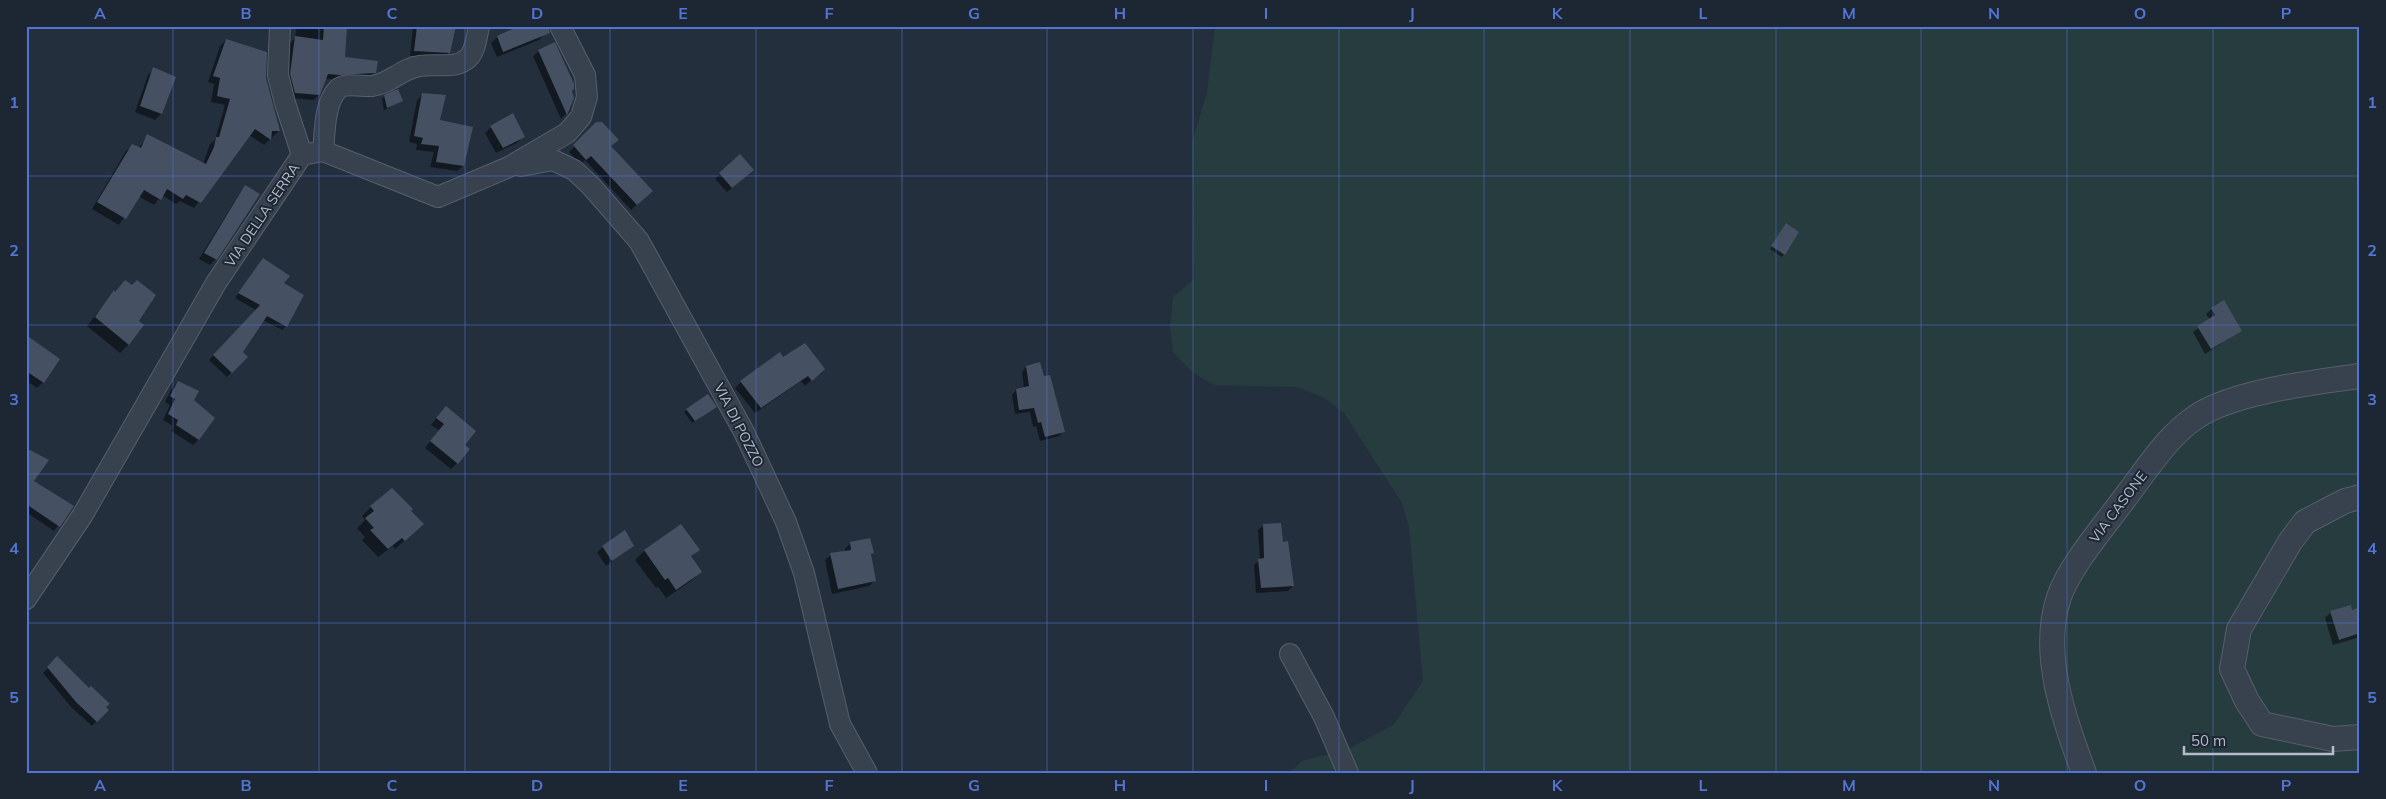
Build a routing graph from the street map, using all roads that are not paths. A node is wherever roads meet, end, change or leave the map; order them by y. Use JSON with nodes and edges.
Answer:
{"nodes":[{"id":1,"x":280,"y":26,"type":"edge"},
{"id":2,"x":479,"y":26,"type":"edge"},
{"id":3,"x":560,"y":26,"type":"edge"},
{"id":4,"x":323,"y":151,"type":"junction"},
{"id":5,"x":302,"y":156,"type":"junction"},
{"id":6,"x":509,"y":167,"type":"junction"},
{"id":7,"x":2360,"y":376,"type":"edge"},
{"id":8,"x":2360,"y":498,"type":"edge"},
{"id":9,"x":26,"y":599,"type":"edge"},
{"id":10,"x":1290,"y":654,"type":"dead end"},
{"id":11,"x":2360,"y":737,"type":"edge"},
{"id":12,"x":867,"y":773,"type":"edge"},
{"id":13,"x":1348,"y":773,"type":"edge"},
{"id":14,"x":2084,"y":773,"type":"edge"}],
"edges":[{"from":1,"to":5,"type":"street"},
{"from":2,"to":4,"type":"street"},
{"from":3,"to":6,"type":"street"},
{"from":4,"to":5,"type":"street","name":"VIA DELLA SERRA"},
{"from":4,"to":6,"type":"street"},
{"from":5,"to":9,"type":"street","name":"VIA DELLA SERRA"},
{"from":6,"to":12,"type":"street","name":"VIA DI POZZO"},
{"from":7,"to":14,"type":"street","name":"VIA CASONE"},
{"from":8,"to":11,"type":"street"},
{"from":10,"to":13,"type":"street"}]}
